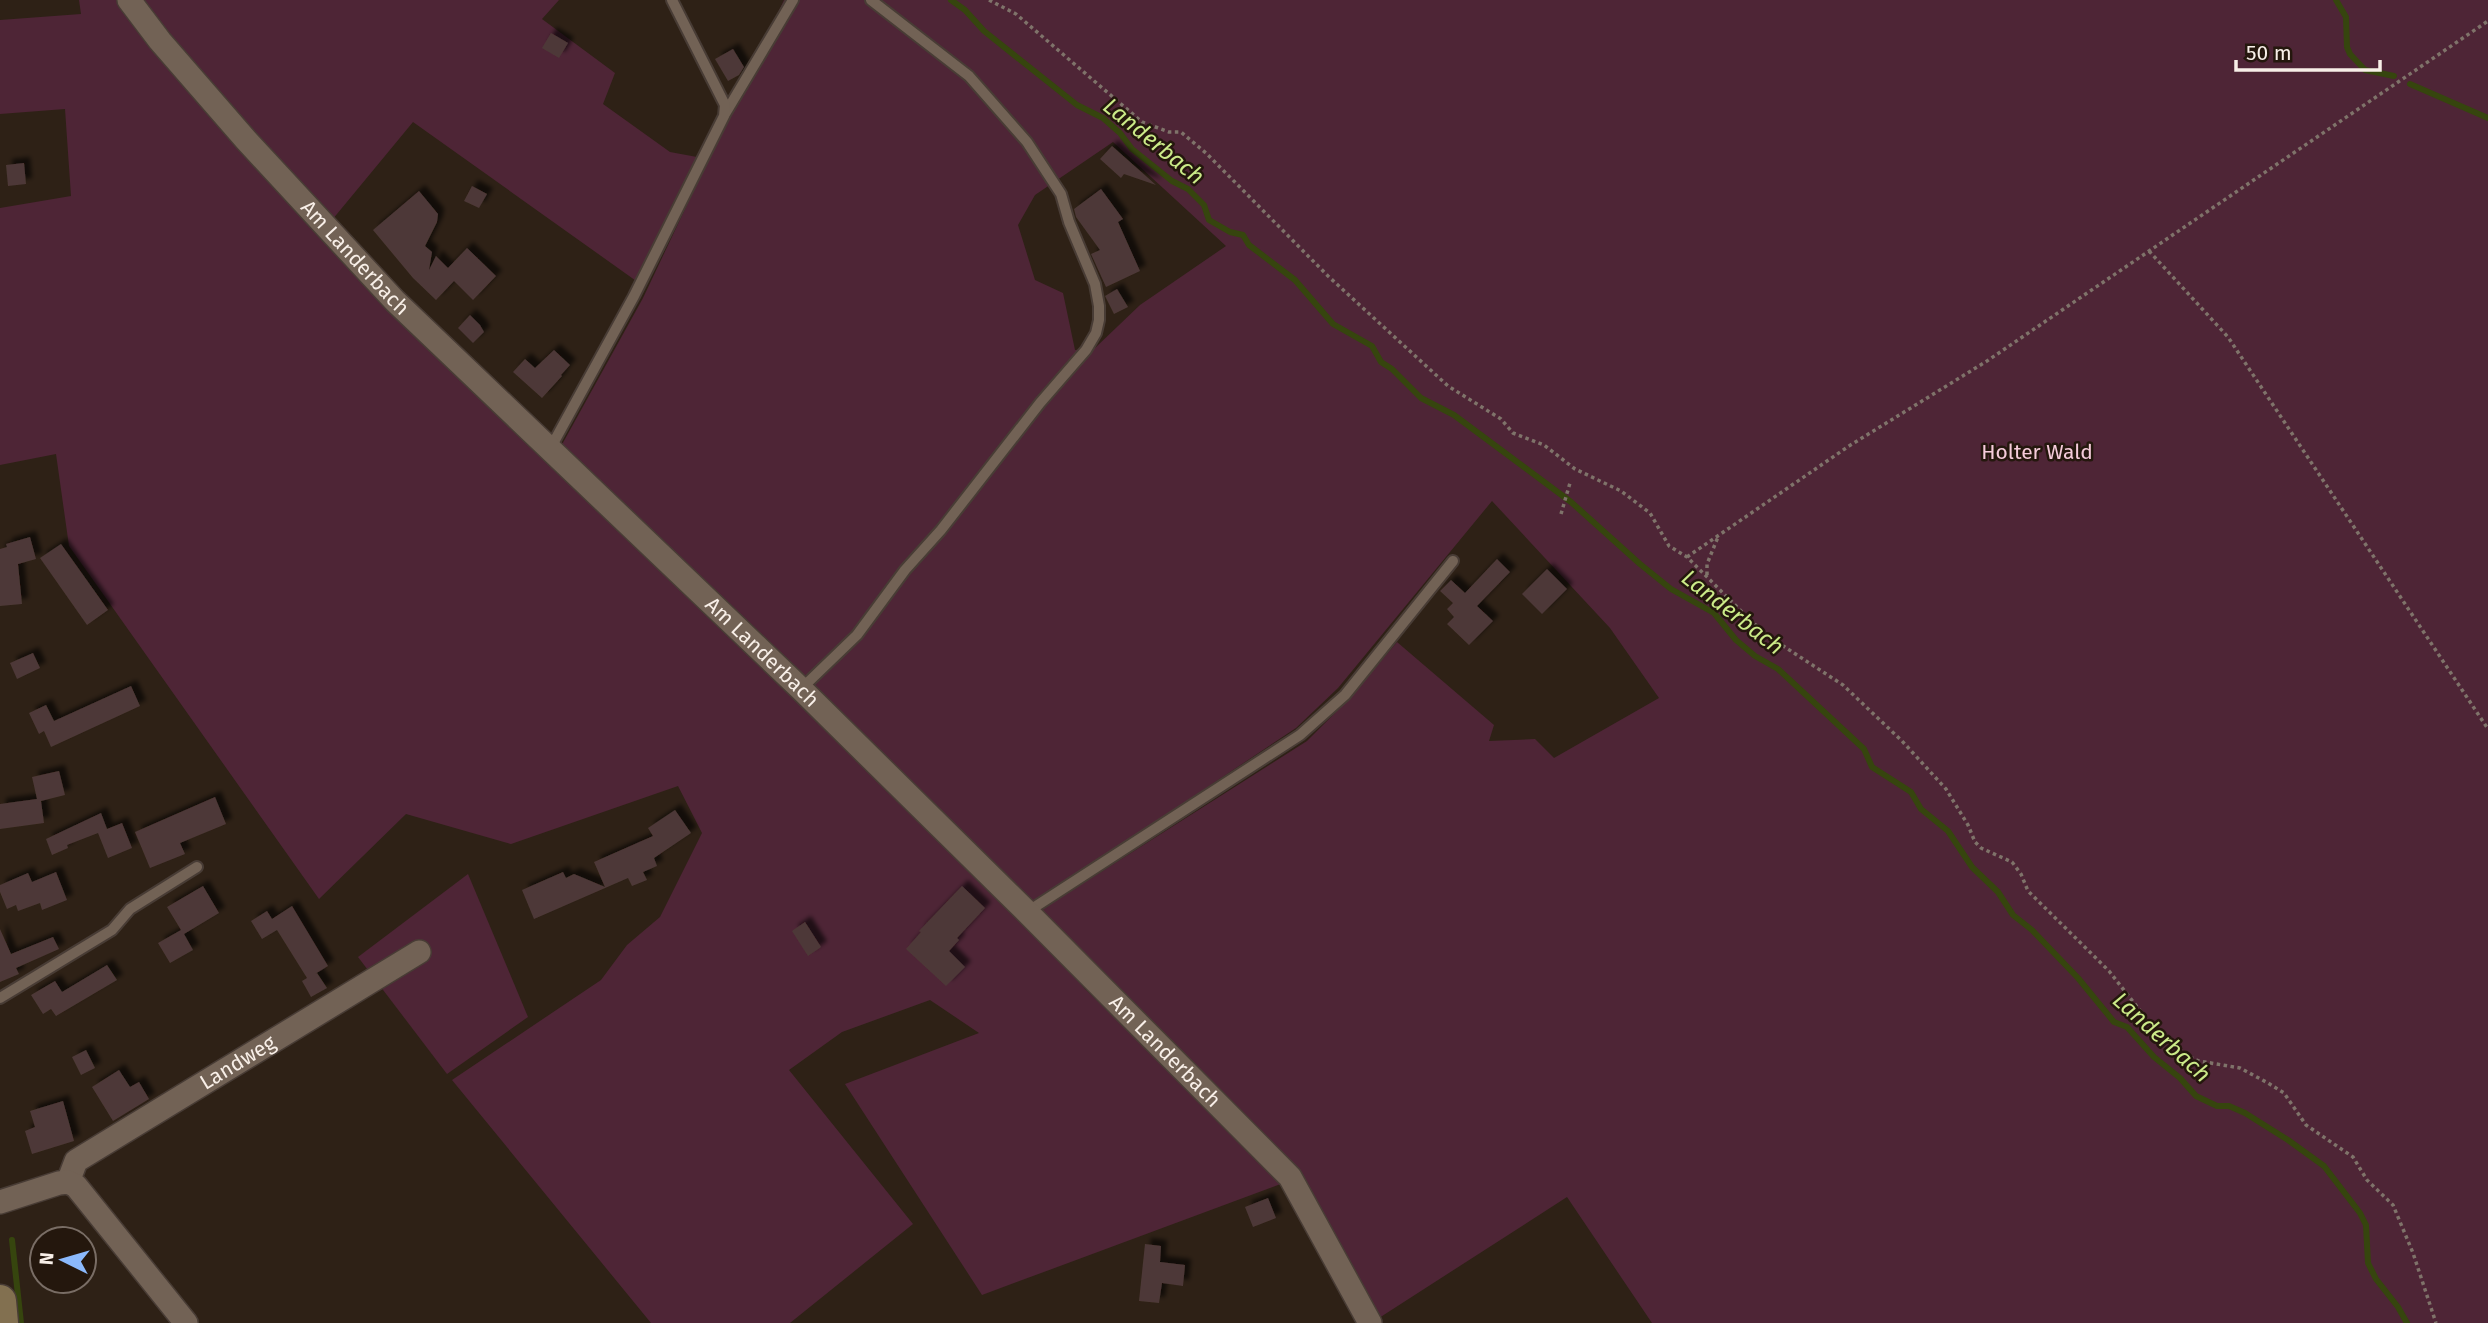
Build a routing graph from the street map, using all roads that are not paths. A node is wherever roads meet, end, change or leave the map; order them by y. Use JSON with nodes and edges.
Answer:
{"nodes":[{"id":1,"x":129,"y":0,"type":"edge"},
{"id":2,"x":672,"y":0,"type":"edge"},
{"id":3,"x":793,"y":0,"type":"edge"},
{"id":4,"x":872,"y":0,"type":"edge"},
{"id":5,"x":724,"y":116,"type":"junction"},
{"id":6,"x":550,"y":449,"type":"junction"},
{"id":7,"x":1453,"y":561,"type":"dead end"},
{"id":8,"x":801,"y":690,"type":"junction"},
{"id":9,"x":197,"y":867,"type":"dead end"},
{"id":10,"x":1027,"y":912,"type":"junction"},
{"id":11,"x":419,"y":952,"type":"dead end"},
{"id":12,"x":0,"y":998,"type":"edge"},
{"id":13,"x":68,"y":1182,"type":"junction"},
{"id":14,"x":0,"y":1202,"type":"edge"},
{"id":15,"x":0,"y":1301,"type":"edge"},
{"id":16,"x":2,"y":1323,"type":"edge"},
{"id":17,"x":186,"y":1323,"type":"edge"},
{"id":18,"x":1370,"y":1323,"type":"edge"}],
"edges":[{"from":1,"to":6,"type":"street","name":"Am Landerbach"},
{"from":2,"to":5,"type":"lane"},
{"from":3,"to":5,"type":"lane"},
{"from":4,"to":8,"type":"lane"},
{"from":5,"to":6,"type":"lane"},
{"from":6,"to":8,"type":"street","name":"Am Landerbach"},
{"from":7,"to":10,"type":"lane"},
{"from":8,"to":10,"type":"street","name":"Am Landerbach"},
{"from":9,"to":12,"type":"lane"},
{"from":10,"to":18,"type":"street","name":"Am Landerbach"},
{"from":11,"to":13,"type":"street","name":"Landweg"},
{"from":13,"to":14,"type":"street"},
{"from":13,"to":17,"type":"street"},
{"from":15,"to":16,"type":"main road"}]}
